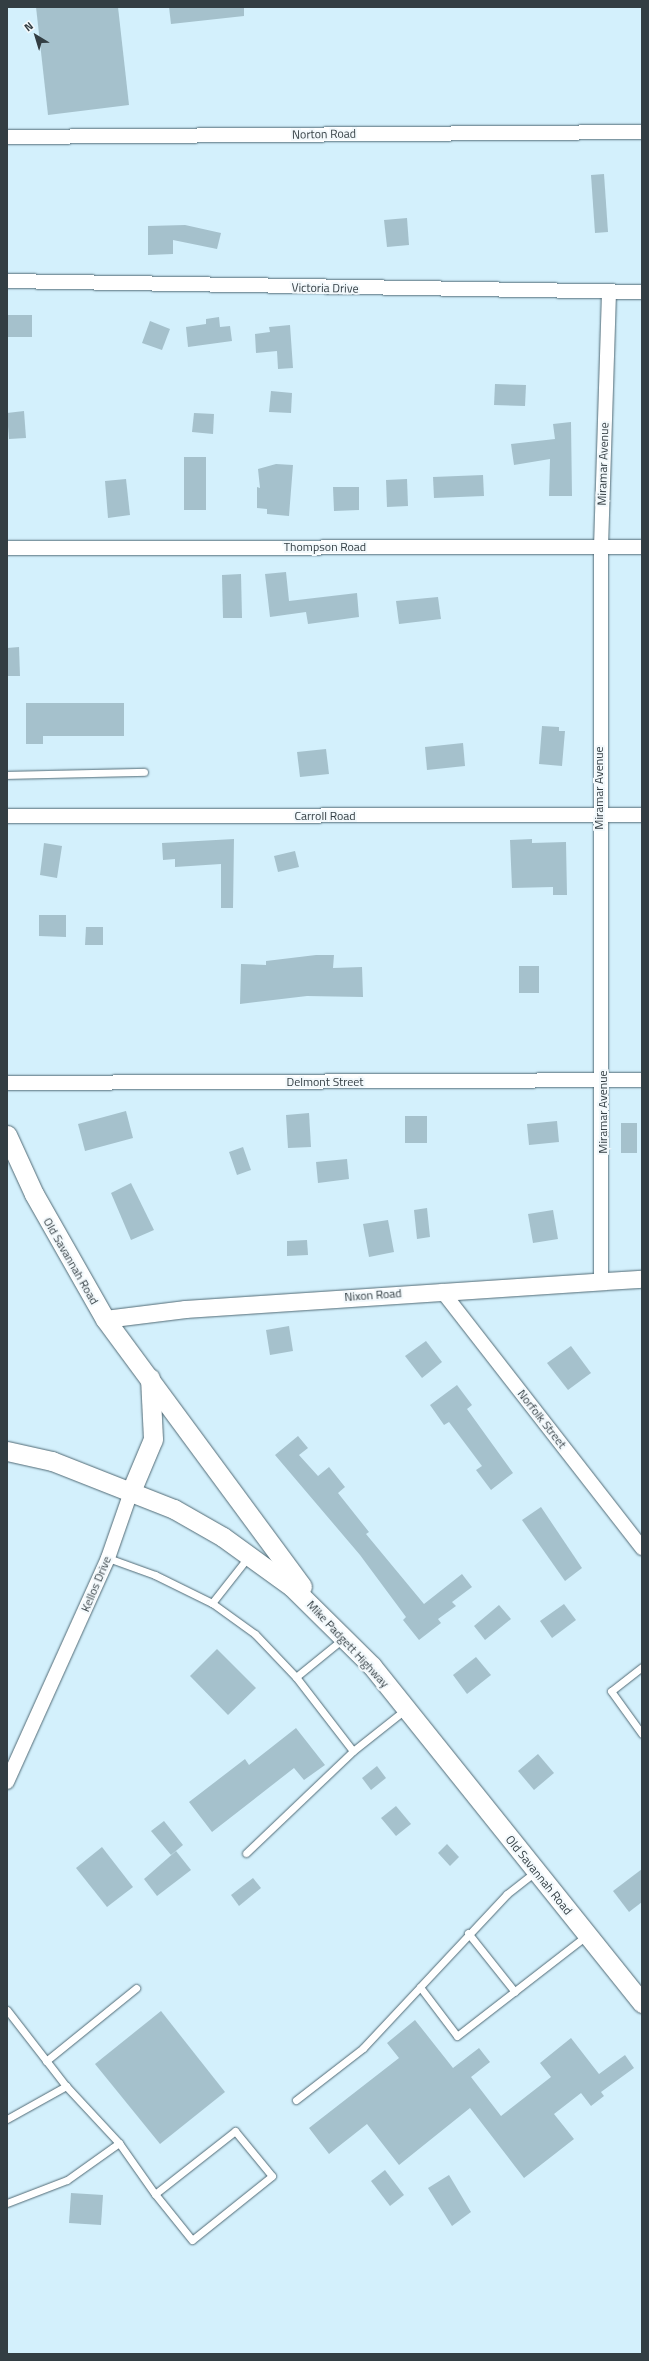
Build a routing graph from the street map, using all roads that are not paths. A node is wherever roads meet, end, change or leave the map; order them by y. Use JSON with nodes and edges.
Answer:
{"nodes":[{"id":1,"x":642,"y":132,"type":"edge"},
{"id":2,"x":7,"y":137,"type":"edge"},
{"id":3,"x":7,"y":281,"type":"edge"},
{"id":4,"x":642,"y":292,"type":"edge"},
{"id":5,"x":609,"y":294,"type":"junction"},
{"id":6,"x":601,"y":547,"type":"junction"},
{"id":7,"x":642,"y":547,"type":"edge"},
{"id":8,"x":7,"y":548,"type":"edge"},
{"id":9,"x":144,"y":772,"type":"dead end"},
{"id":10,"x":7,"y":775,"type":"edge"},
{"id":11,"x":642,"y":815,"type":"edge"},
{"id":12,"x":7,"y":816,"type":"edge"},
{"id":13,"x":599,"y":816,"type":"junction"},
{"id":14,"x":642,"y":1080,"type":"edge"},
{"id":15,"x":603,"y":1081,"type":"junction"},
{"id":16,"x":7,"y":1083,"type":"edge"},
{"id":17,"x":7,"y":1135,"type":"edge"},
{"id":18,"x":642,"y":1279,"type":"edge"},
{"id":19,"x":601,"y":1281,"type":"junction"},
{"id":20,"x":442,"y":1291,"type":"junction"},
{"id":21,"x":105,"y":1319,"type":"junction"},
{"id":22,"x":150,"y":1378,"type":"junction"},
{"id":23,"x":7,"y":1451,"type":"edge"},
{"id":24,"x":132,"y":1489,"type":"junction"},
{"id":25,"x":642,"y":1548,"type":"edge"},
{"id":26,"x":250,"y":1555,"type":"junction"},
{"id":27,"x":108,"y":1558,"type":"junction"},
{"id":28,"x":212,"y":1603,"type":"junction"},
{"id":29,"x":328,"y":1620,"type":"junction"},
{"id":30,"x":345,"y":1637,"type":"junction"},
{"id":31,"x":642,"y":1667,"type":"edge"},
{"id":32,"x":296,"y":1677,"type":"junction"},
{"id":33,"x":406,"y":1709,"type":"junction"},
{"id":34,"x":642,"y":1734,"type":"edge"},
{"id":35,"x":436,"y":1746,"type":"joint"},
{"id":36,"x":352,"y":1751,"type":"junction"},
{"id":37,"x":7,"y":1782,"type":"edge"},
{"id":38,"x":246,"y":1852,"type":"dead end"},
{"id":39,"x":536,"y":1871,"type":"junction"},
{"id":40,"x":468,"y":1933,"type":"junction"},
{"id":41,"x":588,"y":1935,"type":"junction"},
{"id":42,"x":420,"y":1987,"type":"junction"},
{"id":43,"x":136,"y":1988,"type":"dead end"},
{"id":44,"x":515,"y":1992,"type":"junction"},
{"id":45,"x":642,"y":2003,"type":"edge"},
{"id":46,"x":7,"y":2010,"type":"edge"},
{"id":47,"x":46,"y":2061,"type":"junction"},
{"id":48,"x":66,"y":2086,"type":"junction"},
{"id":49,"x":296,"y":2100,"type":"dead end"},
{"id":50,"x":7,"y":2119,"type":"edge"},
{"id":51,"x":119,"y":2143,"type":"junction"},
{"id":52,"x":155,"y":2194,"type":"junction"},
{"id":53,"x":7,"y":2203,"type":"edge"}],
"edges":[{"from":1,"to":2,"type":"street","name":"Norton Road"},
{"from":3,"to":5,"type":"street","name":"Victoria Drive"},
{"from":4,"to":5,"type":"street","name":"Victoria Drive"},
{"from":5,"to":6,"type":"street","name":"Miramar Avenue"},
{"from":6,"to":7,"type":"street","name":"Thompson Road"},
{"from":6,"to":8,"type":"street","name":"Thompson Road"},
{"from":6,"to":13,"type":"street","name":"Miramar Avenue"},
{"from":9,"to":10,"type":"lane"},
{"from":11,"to":13,"type":"street","name":"Carroll Road"},
{"from":12,"to":13,"type":"street","name":"Carroll Road"},
{"from":13,"to":15,"type":"street","name":"Miramar Avenue"},
{"from":14,"to":15,"type":"street","name":"Delmont Street"},
{"from":15,"to":16,"type":"street","name":"Delmont Street"},
{"from":15,"to":19,"type":"street","name":"Miramar Avenue"},
{"from":17,"to":21,"type":"main road","name":"Old Savannah Road"},
{"from":18,"to":19,"type":"street","name":"Nixon Road"},
{"from":19,"to":20,"type":"street","name":"Nixon Road"},
{"from":20,"to":21,"type":"street","name":"Nixon Road"},
{"from":20,"to":25,"type":"street","name":"Norfolk Street"},
{"from":21,"to":22,"type":"main road","name":"Old Savannah Road"},
{"from":22,"to":24,"type":"main road","name":"Kellos Drive"},
{"from":22,"to":29,"type":"main road","name":"Old Savannah Road"},
{"from":23,"to":24,"type":"main road","name":"Mike Padgett Highway"},
{"from":24,"to":26,"type":"main road","name":"Mike Padgett Highway"},
{"from":24,"to":27,"type":"street","name":"Kellos Drive"},
{"from":26,"to":28,"type":"lane"},
{"from":26,"to":29,"type":"main road","name":"Mike Padgett Highway"},
{"from":27,"to":28,"type":"lane"},
{"from":27,"to":37,"type":"street","name":"Kellos Drive"},
{"from":28,"to":32,"type":"lane"},
{"from":29,"to":30,"type":"main road","name":"Mike Padgett Highway"},
{"from":30,"to":32,"type":"lane"},
{"from":30,"to":33,"type":"main road","name":"Mike Padgett Highway"},
{"from":31,"to":34,"type":"lane"},
{"from":32,"to":36,"type":"lane"},
{"from":33,"to":35,"type":"main road","name":"Mike Padgett Highway"},
{"from":33,"to":36,"type":"lane"},
{"from":35,"to":39,"type":"main road","name":"Old Savannah Road"},
{"from":36,"to":38,"type":"lane"},
{"from":39,"to":40,"type":"lane"},
{"from":39,"to":41,"type":"main road","name":"Old Savannah Road"},
{"from":40,"to":42,"type":"lane"},
{"from":40,"to":44,"type":"lane"},
{"from":41,"to":44,"type":"lane"},
{"from":41,"to":45,"type":"main road","name":"Old Savannah Road"},
{"from":42,"to":44,"type":"lane"},
{"from":42,"to":49,"type":"lane"},
{"from":43,"to":47,"type":"lane"},
{"from":46,"to":47,"type":"lane"},
{"from":47,"to":48,"type":"lane"},
{"from":48,"to":50,"type":"lane"},
{"from":48,"to":51,"type":"lane"},
{"from":51,"to":52,"type":"lane"},
{"from":51,"to":53,"type":"lane"},
{"from":52,"to":52,"type":"lane"}]}
